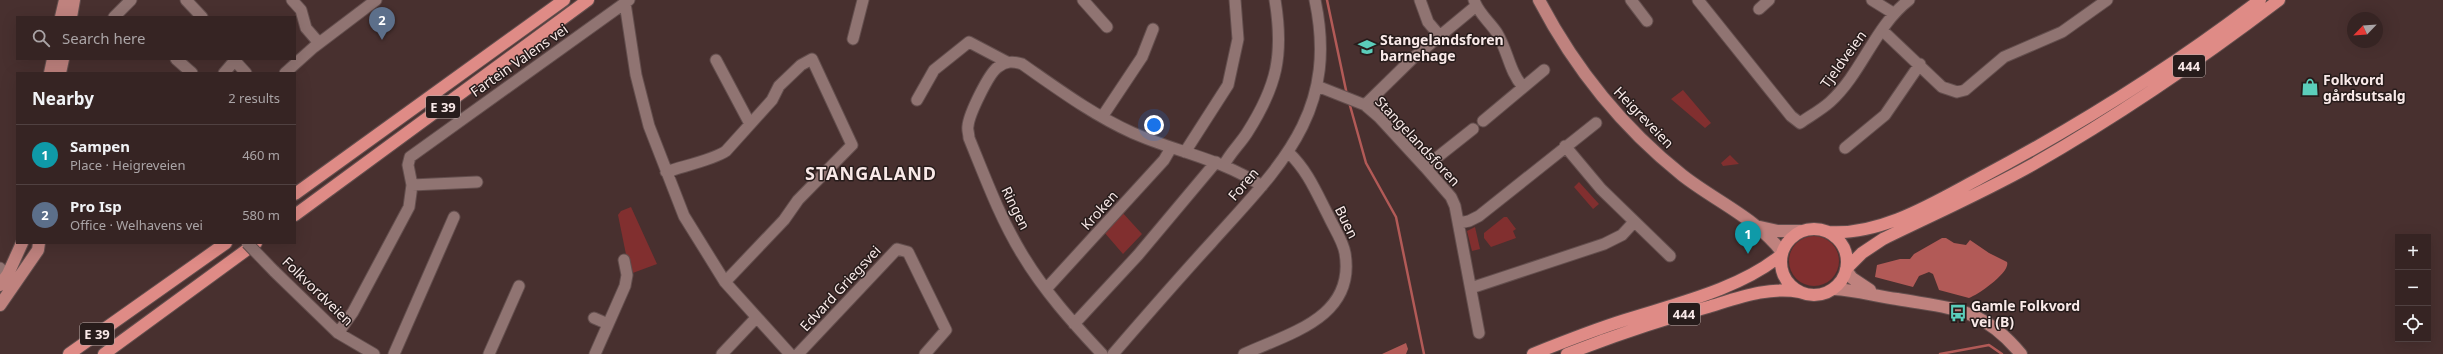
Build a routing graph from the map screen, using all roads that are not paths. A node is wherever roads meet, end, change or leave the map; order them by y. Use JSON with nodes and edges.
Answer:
{"nodes":[{"id":1,"x":65,"y":0,"type":"edge"},
{"id":2,"x":74,"y":0,"type":"edge"},
{"id":3,"x":131,"y":0,"type":"edge"},
{"id":4,"x":186,"y":0,"type":"edge"},
{"id":5,"x":292,"y":0,"type":"edge"},
{"id":6,"x":376,"y":0,"type":"edge"},
{"id":7,"x":564,"y":0,"type":"edge"},
{"id":8,"x":588,"y":0,"type":"edge"},
{"id":9,"x":863,"y":0,"type":"edge"},
{"id":10,"x":1083,"y":0,"type":"edge"},
{"id":11,"x":1235,"y":0,"type":"edge"},
{"id":12,"x":1275,"y":0,"type":"edge"},
{"id":13,"x":1315,"y":0,"type":"edge"},
{"id":14,"x":1420,"y":0,"type":"edge"},
{"id":15,"x":1539,"y":0,"type":"edge"},
{"id":16,"x":1631,"y":0,"type":"edge"},
{"id":17,"x":1698,"y":0,"type":"edge"},
{"id":18,"x":1769,"y":0,"type":"edge"},
{"id":19,"x":1872,"y":0,"type":"edge"},
{"id":20,"x":1909,"y":0,"type":"edge"},
{"id":21,"x":2107,"y":0,"type":"edge"},
{"id":22,"x":2260,"y":0,"type":"edge"},
{"id":23,"x":2279,"y":0,"type":"edge"},
{"id":24,"x":627,"y":2,"type":"edge"},
{"id":25,"x":1475,"y":3,"type":"edge"},
{"id":26,"x":1759,"y":9,"type":"dead end"},
{"id":27,"x":1893,"y":13,"type":"junction"},
{"id":28,"x":62,"y":16,"type":"edge"},
{"id":29,"x":71,"y":16,"type":"edge"},
{"id":30,"x":115,"y":16,"type":"edge"},
{"id":31,"x":201,"y":16,"type":"edge"},
{"id":32,"x":1647,"y":21,"type":"dead end"},
{"id":33,"x":1107,"y":27,"type":"dead end"},
{"id":34,"x":1153,"y":29,"type":"dead end"},
{"id":35,"x":1883,"y":31,"type":"junction"},
{"id":36,"x":1440,"y":36,"type":"junction"},
{"id":37,"x":853,"y":39,"type":"dead end"},
{"id":38,"x":319,"y":43,"type":"junction"},
{"id":39,"x":53,"y":60,"type":"edge"},
{"id":40,"x":63,"y":60,"type":"edge"},
{"id":41,"x":177,"y":60,"type":"edge"},
{"id":42,"x":236,"y":60,"type":"edge"},
{"id":43,"x":716,"y":60,"type":"dead end"},
{"id":44,"x":1007,"y":62,"type":"junction"},
{"id":45,"x":1920,"y":64,"type":"junction"},
{"id":46,"x":1544,"y":70,"type":"dead end"},
{"id":47,"x":50,"y":72,"type":"edge"},
{"id":48,"x":60,"y":72,"type":"edge"},
{"id":49,"x":191,"y":72,"type":"edge"},
{"id":50,"x":225,"y":72,"type":"edge"},
{"id":51,"x":245,"y":72,"type":"edge"},
{"id":52,"x":286,"y":72,"type":"edge"},
{"id":53,"x":1317,"y":86,"type":"junction"},
{"id":54,"x":1523,"y":86,"type":"junction"},
{"id":55,"x":917,"y":100,"type":"dead end"},
{"id":56,"x":1365,"y":105,"type":"junction"},
{"id":57,"x":1102,"y":117,"type":"junction"},
{"id":58,"x":1483,"y":121,"type":"dead end"},
{"id":59,"x":750,"y":124,"type":"junction"},
{"id":60,"x":1596,"y":124,"type":"dead end"},
{"id":61,"x":1474,"y":129,"type":"dead end"},
{"id":62,"x":1565,"y":146,"type":"junction"},
{"id":63,"x":1171,"y":148,"type":"junction"},
{"id":64,"x":1845,"y":148,"type":"dead end"},
{"id":65,"x":1185,"y":152,"type":"junction"},
{"id":66,"x":1289,"y":153,"type":"junction"},
{"id":67,"x":1220,"y":164,"type":"junction"},
{"id":68,"x":1425,"y":167,"type":"junction"},
{"id":69,"x":666,"y":172,"type":"junction"},
{"id":70,"x":477,"y":182,"type":"dead end"},
{"id":71,"x":412,"y":184,"type":"junction"},
{"id":72,"x":1262,"y":186,"type":"junction"},
{"id":73,"x":296,"y":193,"type":"edge"},
{"id":74,"x":296,"y":214,"type":"edge"},
{"id":75,"x":454,"y":217,"type":"dead end"},
{"id":76,"x":1634,"y":222,"type":"junction"},
{"id":77,"x":1459,"y":223,"type":"junction"},
{"id":78,"x":1758,"y":226,"type":"junction"},
{"id":79,"x":1800,"y":231,"type":"junction"},
{"id":80,"x":1828,"y":232,"type":"junction"},
{"id":81,"x":21,"y":244,"type":"edge"},
{"id":82,"x":39,"y":244,"type":"edge"},
{"id":83,"x":225,"y":244,"type":"edge"},
{"id":84,"x":248,"y":244,"type":"edge"},
{"id":85,"x":255,"y":244,"type":"edge"},
{"id":86,"x":1782,"y":253,"type":"junction"},
{"id":87,"x":1670,"y":256,"type":"dead end"},
{"id":88,"x":624,"y":260,"type":"dead end"},
{"id":89,"x":1847,"y":269,"type":"junction"},
{"id":90,"x":2,"y":278,"type":"edge"},
{"id":91,"x":725,"y":282,"type":"junction"},
{"id":92,"x":16,"y":284,"type":"junction"},
{"id":93,"x":519,"y":286,"type":"dead end"},
{"id":94,"x":1471,"y":288,"type":"junction"},
{"id":95,"x":1046,"y":289,"type":"junction"},
{"id":96,"x":1834,"y":289,"type":"junction"},
{"id":97,"x":1800,"y":292,"type":"junction"},
{"id":98,"x":1878,"y":295,"type":"junction"},
{"id":99,"x":0,"y":305,"type":"edge"},
{"id":100,"x":594,"y":318,"type":"dead end"},
{"id":101,"x":756,"y":318,"type":"junction"},
{"id":102,"x":608,"y":324,"type":"junction"},
{"id":103,"x":1074,"y":324,"type":"junction"},
{"id":104,"x":338,"y":333,"type":"junction"},
{"id":105,"x":1480,"y":333,"type":"dead end"},
{"id":106,"x":110,"y":352,"type":"edge"},
{"id":107,"x":69,"y":354,"type":"edge"},
{"id":108,"x":374,"y":354,"type":"edge"},
{"id":109,"x":394,"y":354,"type":"edge"},
{"id":110,"x":489,"y":354,"type":"edge"},
{"id":111,"x":595,"y":354,"type":"edge"},
{"id":112,"x":722,"y":354,"type":"edge"},
{"id":113,"x":790,"y":354,"type":"edge"},
{"id":114,"x":798,"y":354,"type":"edge"},
{"id":115,"x":925,"y":354,"type":"edge"},
{"id":116,"x":1102,"y":354,"type":"edge"},
{"id":117,"x":1113,"y":354,"type":"edge"},
{"id":118,"x":1244,"y":354,"type":"edge"},
{"id":119,"x":1533,"y":354,"type":"edge"},
{"id":120,"x":1567,"y":354,"type":"edge"},
{"id":121,"x":2021,"y":354,"type":"edge"}],
"edges":[{"from":1,"to":28,"type":"main road"},
{"from":2,"to":29,"type":"main road"},
{"from":3,"to":30,"type":"street"},
{"from":4,"to":31,"type":"street"},
{"from":5,"to":38,"type":"street"},
{"from":6,"to":38,"type":"street"},
{"from":7,"to":73,"type":"highway","number":"E 39"},
{"from":8,"to":74,"type":"highway","number":"E 39"},
{"from":9,"to":37,"type":"street"},
{"from":10,"to":33,"type":"street"},
{"from":11,"to":65,"type":"street"},
{"from":12,"to":67,"type":"street","name":"Foren"},
{"from":13,"to":53,"type":"street","name":"Foren"},
{"from":14,"to":36,"type":"street"},
{"from":15,"to":78,"type":"main road","name":"Heigreveien"},
{"from":16,"to":32,"type":"street"},
{"from":17,"to":35,"type":"street","name":"Tjeldveien"},
{"from":18,"to":26,"type":"street"},
{"from":19,"to":27,"type":"street"},
{"from":20,"to":27,"type":"street","name":"Tjeldveien"},
{"from":21,"to":45,"type":"street"},
{"from":22,"to":80,"type":"highway","number":"444"},
{"from":23,"to":89,"type":"highway","number":"444"},
{"from":24,"to":69,"type":"street"},
{"from":24,"to":71,"type":"street","name":"Fartein Valens vei"},
{"from":25,"to":36,"type":"street"},
{"from":25,"to":54,"type":"street"},
{"from":27,"to":35,"type":"street","name":"Tjeldveien"},
{"from":34,"to":57,"type":"street"},
{"from":35,"to":45,"type":"street"},
{"from":36,"to":56,"type":"street"},
{"from":38,"to":52,"type":"street"},
{"from":39,"to":47,"type":"main road"},
{"from":40,"to":48,"type":"main road"},
{"from":41,"to":49,"type":"street"},
{"from":42,"to":50,"type":"street"},
{"from":42,"to":51,"type":"street"},
{"from":43,"to":59,"type":"street"},
{"from":44,"to":55,"type":"street"},
{"from":44,"to":57,"type":"street"},
{"from":44,"to":95,"type":"street","name":"Ringen"},
{"from":45,"to":64,"type":"street"},
{"from":46,"to":54,"type":"street"},
{"from":53,"to":56,"type":"street","name":"Stangelandsforen"},
{"from":53,"to":66,"type":"street","name":"Foren"},
{"from":54,"to":58,"type":"street"},
{"from":56,"to":68,"type":"street","name":"Stangelandsforen"},
{"from":57,"to":63,"type":"street"},
{"from":59,"to":69,"type":"street"},
{"from":59,"to":91,"type":"street"},
{"from":60,"to":62,"type":"street"},
{"from":61,"to":68,"type":"street"},
{"from":62,"to":76,"type":"street"},
{"from":62,"to":77,"type":"street"},
{"from":63,"to":65,"type":"street"},
{"from":63,"to":95,"type":"street","name":"Kroken"},
{"from":65,"to":67,"type":"street"},
{"from":66,"to":72,"type":"street","name":"Foren"},
{"from":66,"to":118,"type":"street","name":"Buen"},
{"from":67,"to":72,"type":"street"},
{"from":67,"to":103,"type":"street","name":"Foren"},
{"from":68,"to":77,"type":"street","name":"Stangelandsforen"},
{"from":69,"to":91,"type":"street"},
{"from":70,"to":71,"type":"street"},
{"from":71,"to":104,"type":"street","name":"Fartein Valens vei"},
{"from":72,"to":117,"type":"street","name":"Foren"},
{"from":75,"to":109,"type":"street"},
{"from":76,"to":87,"type":"street"},
{"from":76,"to":94,"type":"street"},
{"from":77,"to":94,"type":"street","name":"Stangelandsforen"},
{"from":78,"to":79,"type":"main road","name":"Heigreveien"},
{"from":78,"to":86,"type":"main road","name":"Heigreveien"},
{"from":79,"to":80,"type":"highway","number":"444"},
{"from":79,"to":86,"type":"highway","number":"444"},
{"from":80,"to":89,"type":"highway"},
{"from":81,"to":90,"type":"main road"},
{"from":82,"to":92,"type":"main road"},
{"from":83,"to":107,"type":"highway","number":"E 39"},
{"from":84,"to":104,"type":"street","name":"Folkvordveien","bridge":true},
{"from":85,"to":106,"type":"highway","number":"E 39"},
{"from":86,"to":97,"type":"highway"},
{"from":86,"to":119,"type":"highway","number":"444"},
{"from":88,"to":102,"type":"street"},
{"from":89,"to":96,"type":"highway","number":"444"},
{"from":89,"to":98,"type":"main road"},
{"from":90,"to":92,"type":"street"},
{"from":91,"to":101,"type":"street"},
{"from":92,"to":99,"type":"main road"},
{"from":93,"to":110,"type":"street"},
{"from":94,"to":105,"type":"street","name":"Stangelandsforen"},
{"from":95,"to":103,"type":"street","name":"Ringen"},
{"from":96,"to":97,"type":"highway","number":"444"},
{"from":96,"to":98,"type":"main road"},
{"from":97,"to":120,"type":"highway","number":"444"},
{"from":98,"to":121,"type":"main road"},
{"from":100,"to":102,"type":"street"},
{"from":101,"to":112,"type":"street"},
{"from":101,"to":113,"type":"street"},
{"from":102,"to":111,"type":"street"},
{"from":103,"to":116,"type":"street","name":"Ringen"},
{"from":104,"to":108,"type":"street","name":"Folkvordveien"},
{"from":114,"to":115,"type":"street","name":"Edvard Griegsvei"}]}
